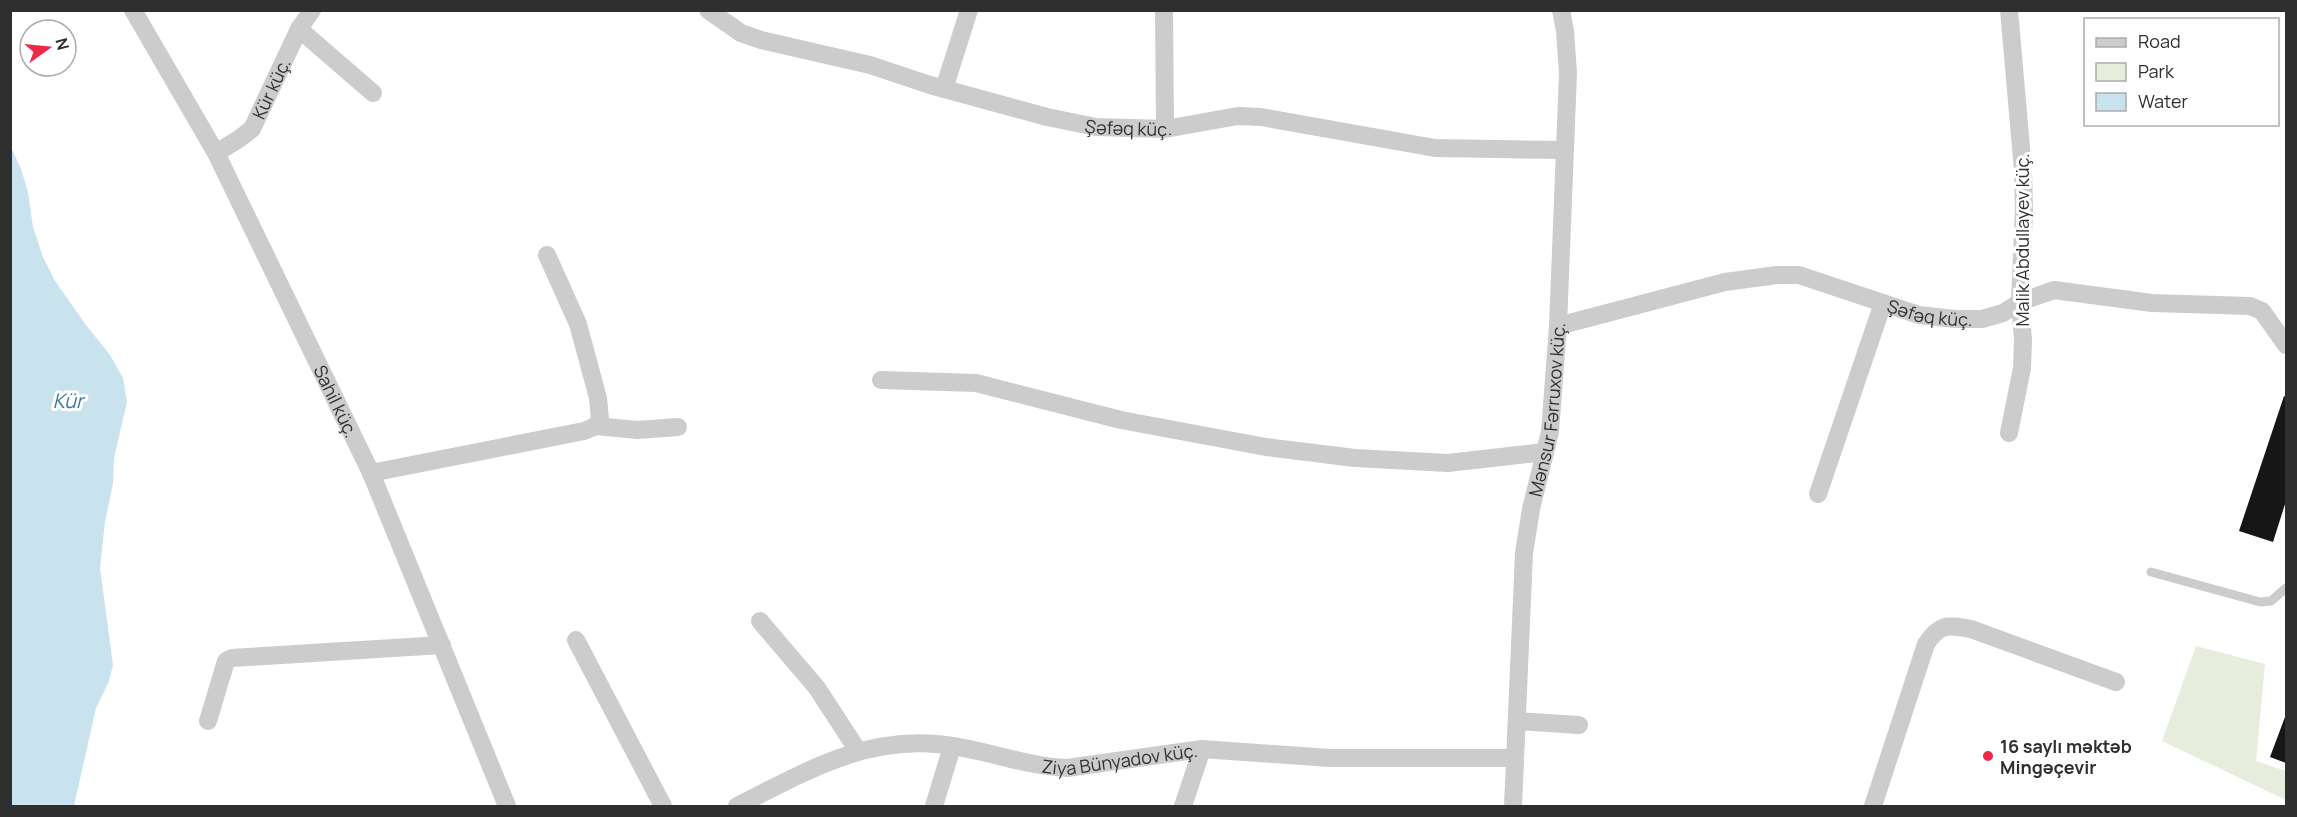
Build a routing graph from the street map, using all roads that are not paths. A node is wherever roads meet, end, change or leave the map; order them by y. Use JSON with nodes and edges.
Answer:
{"nodes":[{"id":1,"x":133,"y":10,"type":"edge"},
{"id":2,"x":312,"y":10,"type":"edge"},
{"id":3,"x":708,"y":10,"type":"edge"},
{"id":4,"x":969,"y":10,"type":"edge"},
{"id":5,"x":1164,"y":10,"type":"edge"},
{"id":6,"x":1561,"y":10,"type":"edge"},
{"id":7,"x":2009,"y":10,"type":"edge"},
{"id":8,"x":299,"y":29,"type":"junction"},
{"id":9,"x":944,"y":89,"type":"junction"},
{"id":10,"x":373,"y":93,"type":"dead end"},
{"id":11,"x":1165,"y":129,"type":"junction"},
{"id":12,"x":1564,"y":150,"type":"junction"},
{"id":13,"x":216,"y":153,"type":"junction"},
{"id":14,"x":547,"y":255,"type":"dead end"},
{"id":15,"x":2020,"y":302,"type":"junction"},
{"id":16,"x":1883,"y":303,"type":"junction"},
{"id":17,"x":1558,"y":326,"type":"junction"},
{"id":18,"x":2286,"y":345,"type":"edge"},
{"id":19,"x":880,"y":380,"type":"dead end"},
{"id":20,"x":596,"y":426,"type":"junction"},
{"id":21,"x":678,"y":427,"type":"dead end"},
{"id":22,"x":2009,"y":433,"type":"dead end"},
{"id":23,"x":1545,"y":452,"type":"junction"},
{"id":24,"x":371,"y":473,"type":"junction"},
{"id":25,"x":1818,"y":494,"type":"dead end"},
{"id":26,"x":2151,"y":572,"type":"dead end"},
{"id":27,"x":2286,"y":588,"type":"edge"},
{"id":28,"x":760,"y":621,"type":"dead end"},
{"id":29,"x":576,"y":640,"type":"dead end"},
{"id":30,"x":442,"y":645,"type":"junction"},
{"id":31,"x":2116,"y":682,"type":"dead end"},
{"id":32,"x":1517,"y":721,"type":"junction"},
{"id":33,"x":208,"y":722,"type":"dead end"},
{"id":34,"x":1579,"y":725,"type":"dead end"},
{"id":35,"x":952,"y":747,"type":"junction"},
{"id":36,"x":1202,"y":749,"type":"junction"},
{"id":37,"x":858,"y":751,"type":"junction"},
{"id":38,"x":1515,"y":758,"type":"junction"},
{"id":39,"x":507,"y":807,"type":"edge"},
{"id":40,"x":663,"y":807,"type":"edge"},
{"id":41,"x":737,"y":807,"type":"edge"},
{"id":42,"x":934,"y":807,"type":"edge"},
{"id":43,"x":1183,"y":807,"type":"edge"},
{"id":44,"x":1513,"y":807,"type":"edge"},
{"id":45,"x":1873,"y":807,"type":"edge"}],
"edges":[{"from":1,"to":13,"type":"street","name":"Sahil küç."},
{"from":2,"to":8,"type":"street","name":"Kür küç."},
{"from":3,"to":9,"type":"street","name":"Şəfəq küç."},
{"from":4,"to":9,"type":"street"},
{"from":5,"to":11,"type":"street"},
{"from":6,"to":12,"type":"street","name":"Mənsur Fərruxov küç."},
{"from":7,"to":15,"type":"street","name":"Malik Abdullayev küç."},
{"from":8,"to":10,"type":"street"},
{"from":8,"to":13,"type":"street","name":"Kür küç."},
{"from":9,"to":11,"type":"street","name":"Şəfəq küç."},
{"from":11,"to":12,"type":"street","name":"Şəfəq küç."},
{"from":12,"to":17,"type":"street","name":"Mənsur Fərruxov küç."},
{"from":13,"to":24,"type":"street","name":"Sahil küç."},
{"from":14,"to":20,"type":"street"},
{"from":15,"to":16,"type":"street","name":"Şəfəq küç."},
{"from":15,"to":18,"type":"street","name":"Şəfəq küç."},
{"from":15,"to":22,"type":"street","name":"Malik Abdullayev küç."},
{"from":16,"to":17,"type":"street","name":"Şəfəq küç."},
{"from":16,"to":25,"type":"street"},
{"from":17,"to":23,"type":"street","name":"Mənsur Fərruxov küç."},
{"from":19,"to":23,"type":"street"},
{"from":20,"to":21,"type":"street"},
{"from":20,"to":24,"type":"street"},
{"from":23,"to":32,"type":"street","name":"Mənsur Fərruxov küç."},
{"from":24,"to":30,"type":"street","name":"Sahil küç."},
{"from":26,"to":27,"type":"lane"},
{"from":28,"to":37,"type":"street"},
{"from":29,"to":40,"type":"street"},
{"from":30,"to":33,"type":"street"},
{"from":30,"to":39,"type":"street","name":"Sahil küç."},
{"from":31,"to":45,"type":"street"},
{"from":32,"to":34,"type":"street"},
{"from":32,"to":38,"type":"street","name":"Mənsur Fərruxov küç."},
{"from":35,"to":36,"type":"street","name":"Ziya Bünyadov küç."},
{"from":35,"to":37,"type":"street","name":"Ziya Bünyadov küç."},
{"from":35,"to":42,"type":"street"},
{"from":36,"to":38,"type":"street","name":"Ziya Bünyadov küç."},
{"from":36,"to":43,"type":"street"},
{"from":37,"to":41,"type":"street","name":"Ziya Bünyadov küç."},
{"from":38,"to":44,"type":"street","name":"Mənsur Fərruxov küç."}]}
